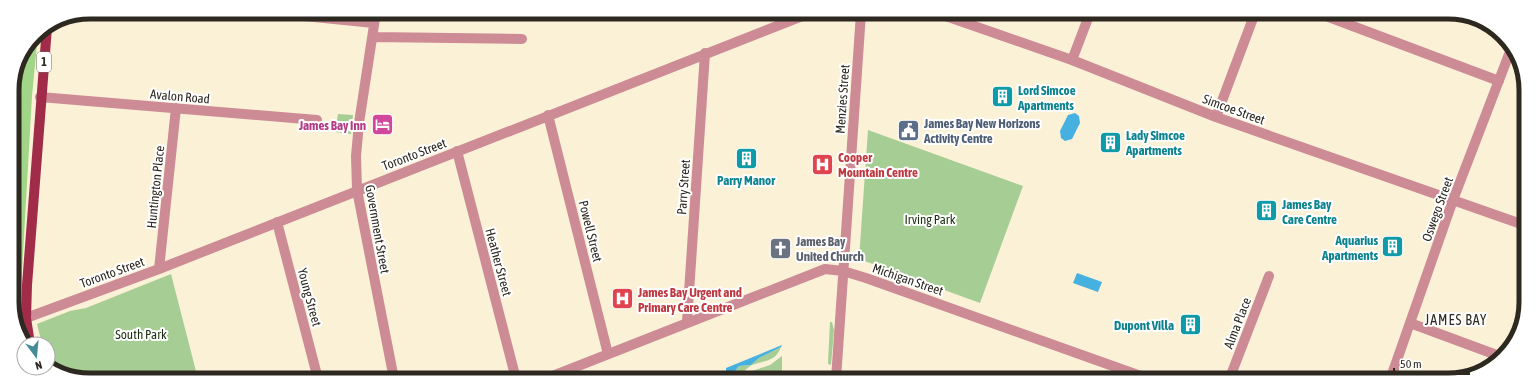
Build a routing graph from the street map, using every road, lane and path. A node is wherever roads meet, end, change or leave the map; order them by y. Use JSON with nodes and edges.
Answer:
{"nodes":[{"id":1,"x":334,"y":19,"type":"edge"},
{"id":2,"x":375,"y":19,"type":"edge"},
{"id":3,"x":794,"y":19,"type":"edge"},
{"id":4,"x":861,"y":19,"type":"edge"},
{"id":5,"x":954,"y":19,"type":"edge"},
{"id":6,"x":1088,"y":19,"type":"edge"},
{"id":7,"x":1253,"y":19,"type":"edge"},
{"id":8,"x":1334,"y":19,"type":"edge"},
{"id":9,"x":374,"y":23,"type":"junction"},
{"id":10,"x":46,"y":34,"type":"edge"},
{"id":11,"x":373,"y":37,"type":"junction"},
{"id":12,"x":522,"y":39,"type":"dead end"},
{"id":13,"x":705,"y":53,"type":"junction"},
{"id":14,"x":1509,"y":54,"type":"edge"},
{"id":15,"x":1072,"y":60,"type":"junction"},
{"id":16,"x":1499,"y":80,"type":"junction"},
{"id":17,"x":40,"y":97,"type":"junction"},
{"id":18,"x":176,"y":108,"type":"junction"},
{"id":19,"x":548,"y":115,"type":"junction"},
{"id":20,"x":1216,"y":117,"type":"junction"},
{"id":21,"x":317,"y":120,"type":"dead end"},
{"id":22,"x":457,"y":151,"type":"junction"},
{"id":23,"x":357,"y":190,"type":"junction"},
{"id":24,"x":1453,"y":200,"type":"junction"},
{"id":25,"x":277,"y":222,"type":"junction"},
{"id":26,"x":1519,"y":223,"type":"edge"},
{"id":27,"x":159,"y":269,"type":"junction"},
{"id":28,"x":843,"y":271,"type":"junction"},
{"id":29,"x":1269,"y":276,"type":"dead end"},
{"id":30,"x":26,"y":318,"type":"junction"},
{"id":31,"x":687,"y":322,"type":"junction"},
{"id":32,"x":1410,"y":323,"type":"junction"},
{"id":33,"x":29,"y":336,"type":"edge"},
{"id":34,"x":608,"y":354,"type":"junction"},
{"id":35,"x":1495,"y":355,"type":"edge"},
{"id":36,"x":316,"y":373,"type":"edge"},
{"id":37,"x":393,"y":373,"type":"edge"},
{"id":38,"x":514,"y":373,"type":"edge"},
{"id":39,"x":560,"y":373,"type":"edge"},
{"id":40,"x":836,"y":373,"type":"edge"},
{"id":41,"x":1132,"y":373,"type":"edge"},
{"id":42,"x":1232,"y":373,"type":"edge"},
{"id":43,"x":1392,"y":373,"type":"edge"}],
"edges":[{"from":1,"to":9,"type":"street"},
{"from":2,"to":9,"type":"street","name":"Government Street"},
{"from":3,"to":13,"type":"street","name":"Toronto Street"},
{"from":4,"to":28,"type":"street","name":"Menzies Street"},
{"from":5,"to":15,"type":"street","name":"Simcoe Street"},
{"from":6,"to":15,"type":"street"},
{"from":7,"to":20,"type":"street"},
{"from":8,"to":16,"type":"street"},
{"from":9,"to":11,"type":"street","name":"Government Street"},
{"from":10,"to":17,"type":"main road","number":"1"},
{"from":11,"to":12,"type":"street"},
{"from":11,"to":23,"type":"street","name":"Government Street"},
{"from":13,"to":19,"type":"street","name":"Toronto Street"},
{"from":13,"to":31,"type":"street","name":"Parry Street"},
{"from":14,"to":16,"type":"street","name":"Oswego Street"},
{"from":15,"to":20,"type":"street","name":"Simcoe Street"},
{"from":16,"to":24,"type":"street","name":"Oswego Street"},
{"from":17,"to":18,"type":"street","name":"Avalon Road"},
{"from":17,"to":30,"type":"main road","number":"1"},
{"from":18,"to":21,"type":"street","name":"Avalon Road"},
{"from":18,"to":27,"type":"street","name":"Huntington Place"},
{"from":19,"to":22,"type":"street","name":"Toronto Street"},
{"from":19,"to":34,"type":"street","name":"Powell Street"},
{"from":20,"to":24,"type":"street","name":"Simcoe Street"},
{"from":22,"to":23,"type":"street","name":"Toronto Street"},
{"from":22,"to":38,"type":"street","name":"Heather Street"},
{"from":23,"to":25,"type":"street","name":"Toronto Street"},
{"from":23,"to":37,"type":"street","name":"Government Street"},
{"from":24,"to":26,"type":"street","name":"Simcoe Street"},
{"from":24,"to":32,"type":"street","name":"Oswego Street"},
{"from":25,"to":27,"type":"street","name":"Toronto Street"},
{"from":25,"to":36,"type":"street","name":"Young Street"},
{"from":27,"to":30,"type":"street","name":"Toronto Street"},
{"from":28,"to":31,"type":"street","name":"Michigan Street"},
{"from":28,"to":40,"type":"street","name":"Menzies Street"},
{"from":28,"to":41,"type":"street","name":"Michigan Street"},
{"from":29,"to":42,"type":"street","name":"Alma Place"},
{"from":30,"to":33,"type":"main road","number":"1"},
{"from":31,"to":34,"type":"street","name":"Michigan Street"},
{"from":32,"to":35,"type":"street"},
{"from":32,"to":43,"type":"street","name":"Oswego Street"},
{"from":34,"to":39,"type":"street","name":"Michigan Street"}]}
